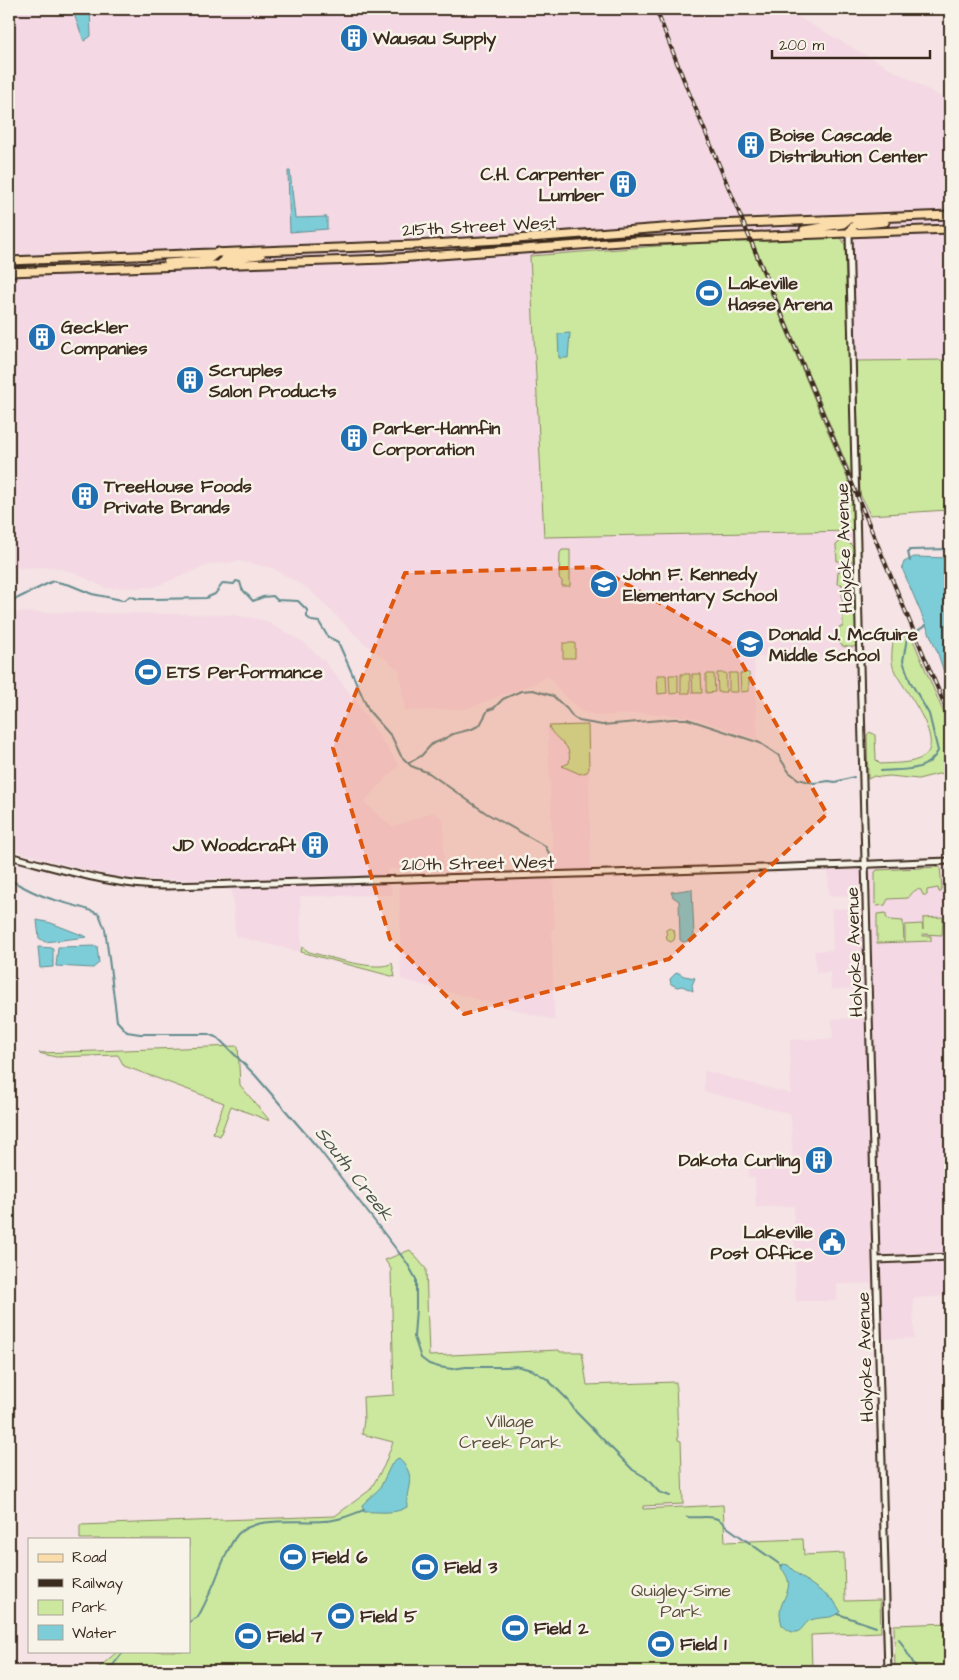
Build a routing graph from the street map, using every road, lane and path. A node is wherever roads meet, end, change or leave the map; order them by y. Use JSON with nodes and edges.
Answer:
{"nodes":[{"id":1,"x":950,"y":215,"type":"edge"},
{"id":2,"x":924,"y":216,"type":"junction"},
{"id":3,"x":849,"y":218,"type":"junction"},
{"id":4,"x":950,"y":229,"type":"edge"},
{"id":5,"x":849,"y":233,"type":"junction"},
{"id":6,"x":784,"y":235,"type":"junction"},
{"id":7,"x":290,"y":249,"type":"junction"},
{"id":8,"x":218,"y":252,"type":"junction"},
{"id":9,"x":9,"y":261,"type":"edge"},
{"id":10,"x":218,"y":266,"type":"junction"},
{"id":11,"x":150,"y":268,"type":"junction"},
{"id":12,"x":9,"y":272,"type":"edge"},
{"id":13,"x":9,"y":856,"type":"edge"},
{"id":14,"x":950,"y":861,"type":"edge"},
{"id":15,"x":865,"y":865,"type":"junction"},
{"id":16,"x":950,"y":1257,"type":"edge"},
{"id":17,"x":876,"y":1260,"type":"junction"},
{"id":18,"x":888,"y":1671,"type":"edge"}],
"edges":[{"from":1,"to":2,"type":"main road","name":"215th Street West"},
{"from":2,"to":3,"type":"main road","name":"215th Street West"},
{"from":2,"to":5,"type":"main road"},
{"from":3,"to":6,"type":"main road"},
{"from":3,"to":7,"type":"main road","name":"215th Street West"},
{"from":4,"to":5,"type":"main road","name":"215th Street West"},
{"from":5,"to":6,"type":"main road","name":"215th Street West"},
{"from":5,"to":15,"type":"street","name":"Holyoke Avenue"},
{"from":6,"to":10,"type":"main road","name":"215th Street West"},
{"from":7,"to":8,"type":"main road","name":"215th Street West"},
{"from":7,"to":10,"type":"main road"},
{"from":8,"to":9,"type":"main road","name":"215th Street West"},
{"from":8,"to":11,"type":"main road"},
{"from":10,"to":11,"type":"main road","name":"215th Street West"},
{"from":11,"to":12,"type":"main road","name":"215th Street West"},
{"from":13,"to":15,"type":"street","name":"210th Street West"},
{"from":14,"to":15,"type":"street","name":"210th Street West"},
{"from":15,"to":17,"type":"street","name":"Holyoke Avenue"},
{"from":16,"to":17,"type":"street"},
{"from":17,"to":18,"type":"street","name":"Holyoke Avenue"}]}
